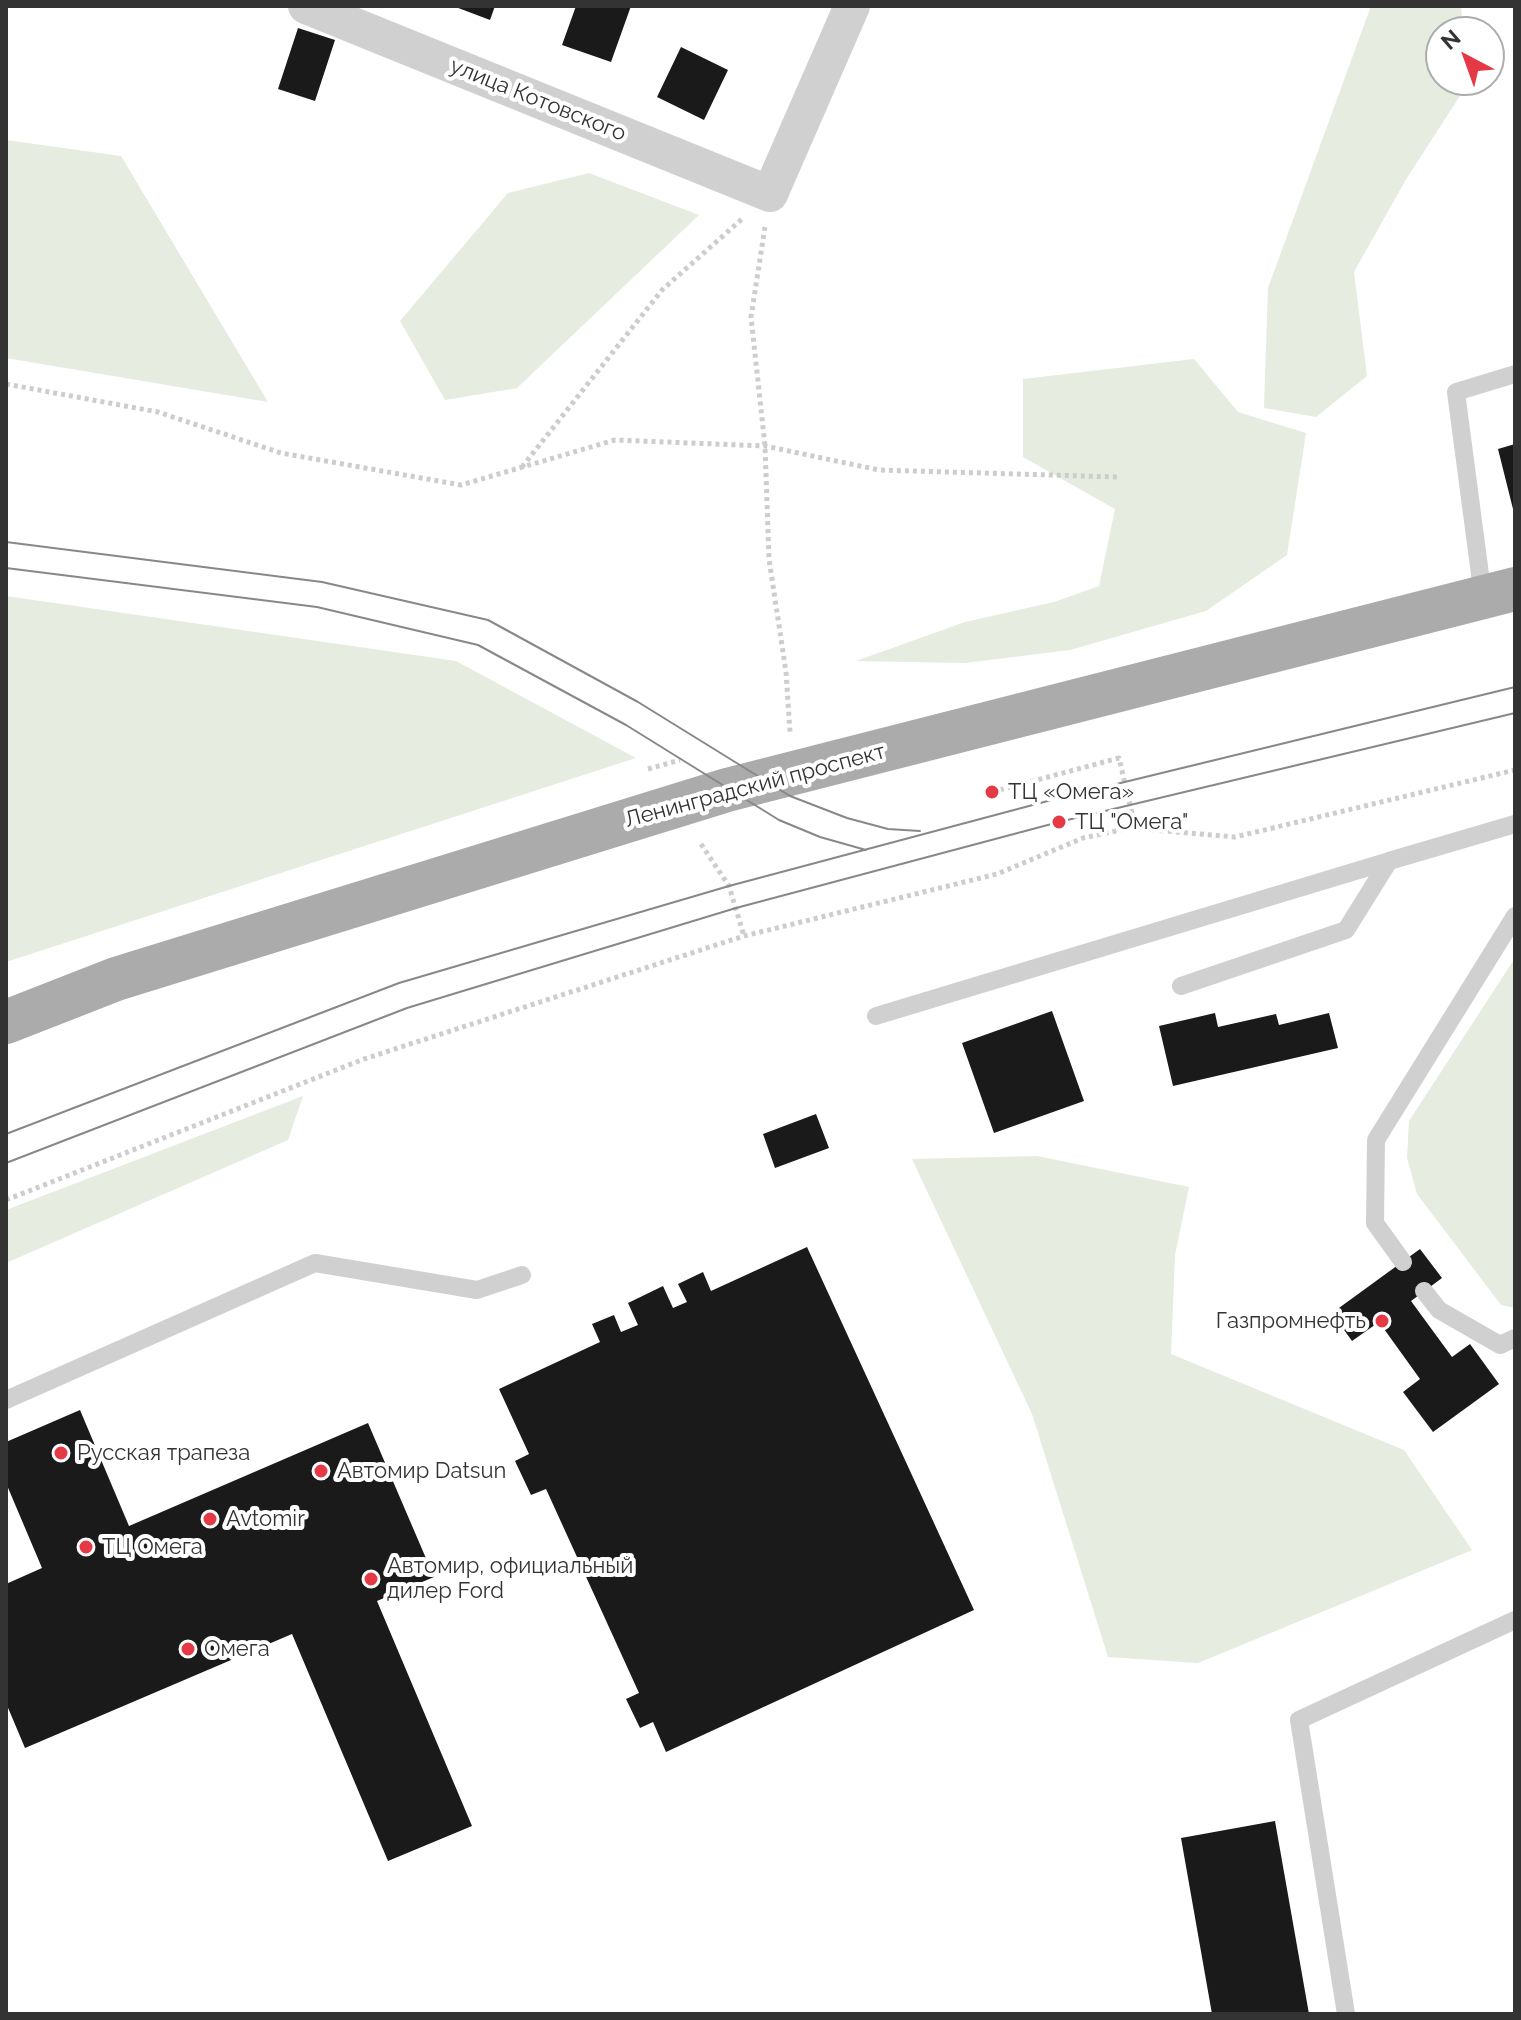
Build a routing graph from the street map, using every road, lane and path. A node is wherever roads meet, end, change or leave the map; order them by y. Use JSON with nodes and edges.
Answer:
{"nodes":[{"id":1,"x":306,"y":6,"type":"edge"},
{"id":2,"x":852,"y":6,"type":"edge"},
{"id":3,"x":770,"y":194,"type":"junction"},
{"id":4,"x":1515,"y":374,"type":"edge"},
{"id":5,"x":6,"y":384,"type":"edge"},
{"id":6,"x":765,"y":446,"type":"junction"},
{"id":7,"x":522,"y":467,"type":"junction"},
{"id":8,"x":1118,"y":477,"type":"dead end"},
{"id":9,"x":1499,"y":593,"type":"edge"},
{"id":10,"x":792,"y":731,"type":"dead end"},
{"id":11,"x":1515,"y":770,"type":"edge"},
{"id":12,"x":992,"y":792,"type":"dead end"},
{"id":13,"x":1515,"y":824,"type":"edge"},
{"id":14,"x":1130,"y":828,"type":"junction"},
{"id":15,"x":701,"y":844,"type":"dead end"},
{"id":16,"x":1389,"y":861,"type":"junction"},
{"id":17,"x":1515,"y":916,"type":"edge"},
{"id":18,"x":744,"y":936,"type":"junction"},
{"id":19,"x":1181,"y":986,"type":"dead end"},
{"id":20,"x":876,"y":1016,"type":"dead end"},
{"id":21,"x":6,"y":1022,"type":"edge"},
{"id":22,"x":6,"y":1200,"type":"edge"},
{"id":23,"x":1403,"y":1262,"type":"dead end"},
{"id":24,"x":522,"y":1275,"type":"dead end"},
{"id":25,"x":1424,"y":1291,"type":"dead end"},
{"id":26,"x":1515,"y":1338,"type":"edge"},
{"id":27,"x":6,"y":1400,"type":"edge"},
{"id":28,"x":1515,"y":1620,"type":"edge"},
{"id":29,"x":1346,"y":2014,"type":"edge"}],
"edges":[{"from":1,"to":3,"type":"street","name":"улица Котовского"},
{"from":2,"to":3,"type":"street"},
{"from":3,"to":6,"type":"path"},
{"from":3,"to":7,"type":"path"},
{"from":4,"to":9,"type":"lane"},
{"from":5,"to":7,"type":"path"},
{"from":6,"to":7,"type":"path"},
{"from":6,"to":8,"type":"path"},
{"from":6,"to":10,"type":"path"},
{"from":9,"to":21,"type":"main road","name":"Ленинградский проспект"},
{"from":11,"to":14,"type":"path"},
{"from":12,"to":14,"type":"path"},
{"from":13,"to":16,"type":"lane"},
{"from":14,"to":18,"type":"path"},
{"from":15,"to":18,"type":"path"},
{"from":16,"to":19,"type":"lane"},
{"from":16,"to":20,"type":"lane"},
{"from":17,"to":23,"type":"lane"},
{"from":18,"to":22,"type":"path"},
{"from":24,"to":27,"type":"lane"},
{"from":25,"to":26,"type":"lane"},
{"from":28,"to":29,"type":"lane"}]}
